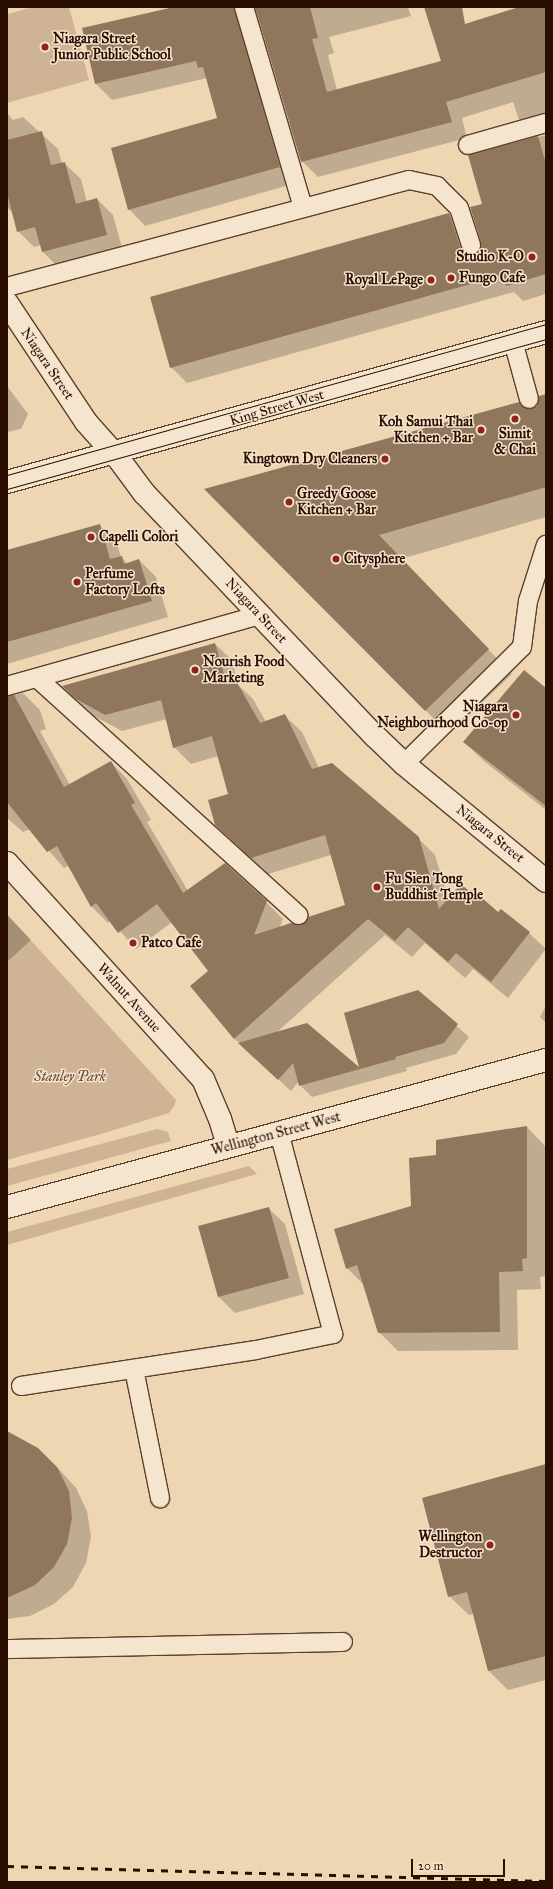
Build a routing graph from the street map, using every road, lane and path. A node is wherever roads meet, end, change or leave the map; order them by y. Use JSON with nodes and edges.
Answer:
{"nodes":[{"id":1,"x":244,"y":7,"type":"edge"},
{"id":2,"x":546,"y":123,"type":"edge"},
{"id":3,"x":468,"y":145,"type":"dead end"},
{"id":4,"x":303,"y":207,"type":"junction"},
{"id":5,"x":471,"y":245,"type":"dead end"},
{"id":6,"x":7,"y":287,"type":"edge"},
{"id":7,"x":7,"y":303,"type":"edge"},
{"id":8,"x":546,"y":332,"type":"edge"},
{"id":9,"x":513,"y":341,"type":"junction"},
{"id":10,"x":529,"y":399,"type":"dead end"},
{"id":11,"x":114,"y":453,"type":"junction"},
{"id":12,"x":7,"y":482,"type":"edge"},
{"id":13,"x":546,"y":545,"type":"edge"},
{"id":14,"x":260,"y":615,"type":"junction"},
{"id":15,"x":36,"y":678,"type":"junction"},
{"id":16,"x":7,"y":686,"type":"edge"},
{"id":17,"x":404,"y":764,"type":"junction"},
{"id":18,"x":7,"y":863,"type":"edge"},
{"id":19,"x":546,"y":881,"type":"edge"},
{"id":20,"x":298,"y":915,"type":"dead end"},
{"id":21,"x":546,"y":1060,"type":"edge"},
{"id":22,"x":279,"y":1133,"type":"junction"},
{"id":23,"x":228,"y":1146,"type":"junction"},
{"id":24,"x":7,"y":1207,"type":"edge"},
{"id":25,"x":134,"y":1369,"type":"junction"},
{"id":26,"x":21,"y":1386,"type":"dead end"},
{"id":27,"x":160,"y":1498,"type":"dead end"},
{"id":28,"x":343,"y":1642,"type":"dead end"},
{"id":29,"x":7,"y":1649,"type":"edge"}],
"edges":[{"from":1,"to":4,"type":"lane"},
{"from":2,"to":3,"type":"lane"},
{"from":4,"to":5,"type":"lane"},
{"from":4,"to":6,"type":"lane"},
{"from":7,"to":11,"type":"street","name":"Niagara Street"},
{"from":8,"to":9,"type":"street","name":"King Street West"},
{"from":9,"to":10,"type":"lane"},
{"from":9,"to":11,"type":"street","name":"King Street West"},
{"from":11,"to":12,"type":"street","name":"King Street West"},
{"from":11,"to":14,"type":"street","name":"Niagara Street"},
{"from":13,"to":17,"type":"lane"},
{"from":14,"to":15,"type":"lane"},
{"from":14,"to":17,"type":"street","name":"Niagara Street"},
{"from":15,"to":16,"type":"lane"},
{"from":15,"to":20,"type":"lane"},
{"from":17,"to":19,"type":"street","name":"Niagara Street"},
{"from":18,"to":23,"type":"street","name":"Walnut Avenue"},
{"from":21,"to":22,"type":"street","name":"Wellington Street West"},
{"from":22,"to":23,"type":"street","name":"Wellington Street West"},
{"from":22,"to":25,"type":"lane"},
{"from":23,"to":24,"type":"street","name":"Wellington Street West"},
{"from":25,"to":26,"type":"lane"},
{"from":25,"to":27,"type":"lane"},
{"from":28,"to":29,"type":"lane"}]}
